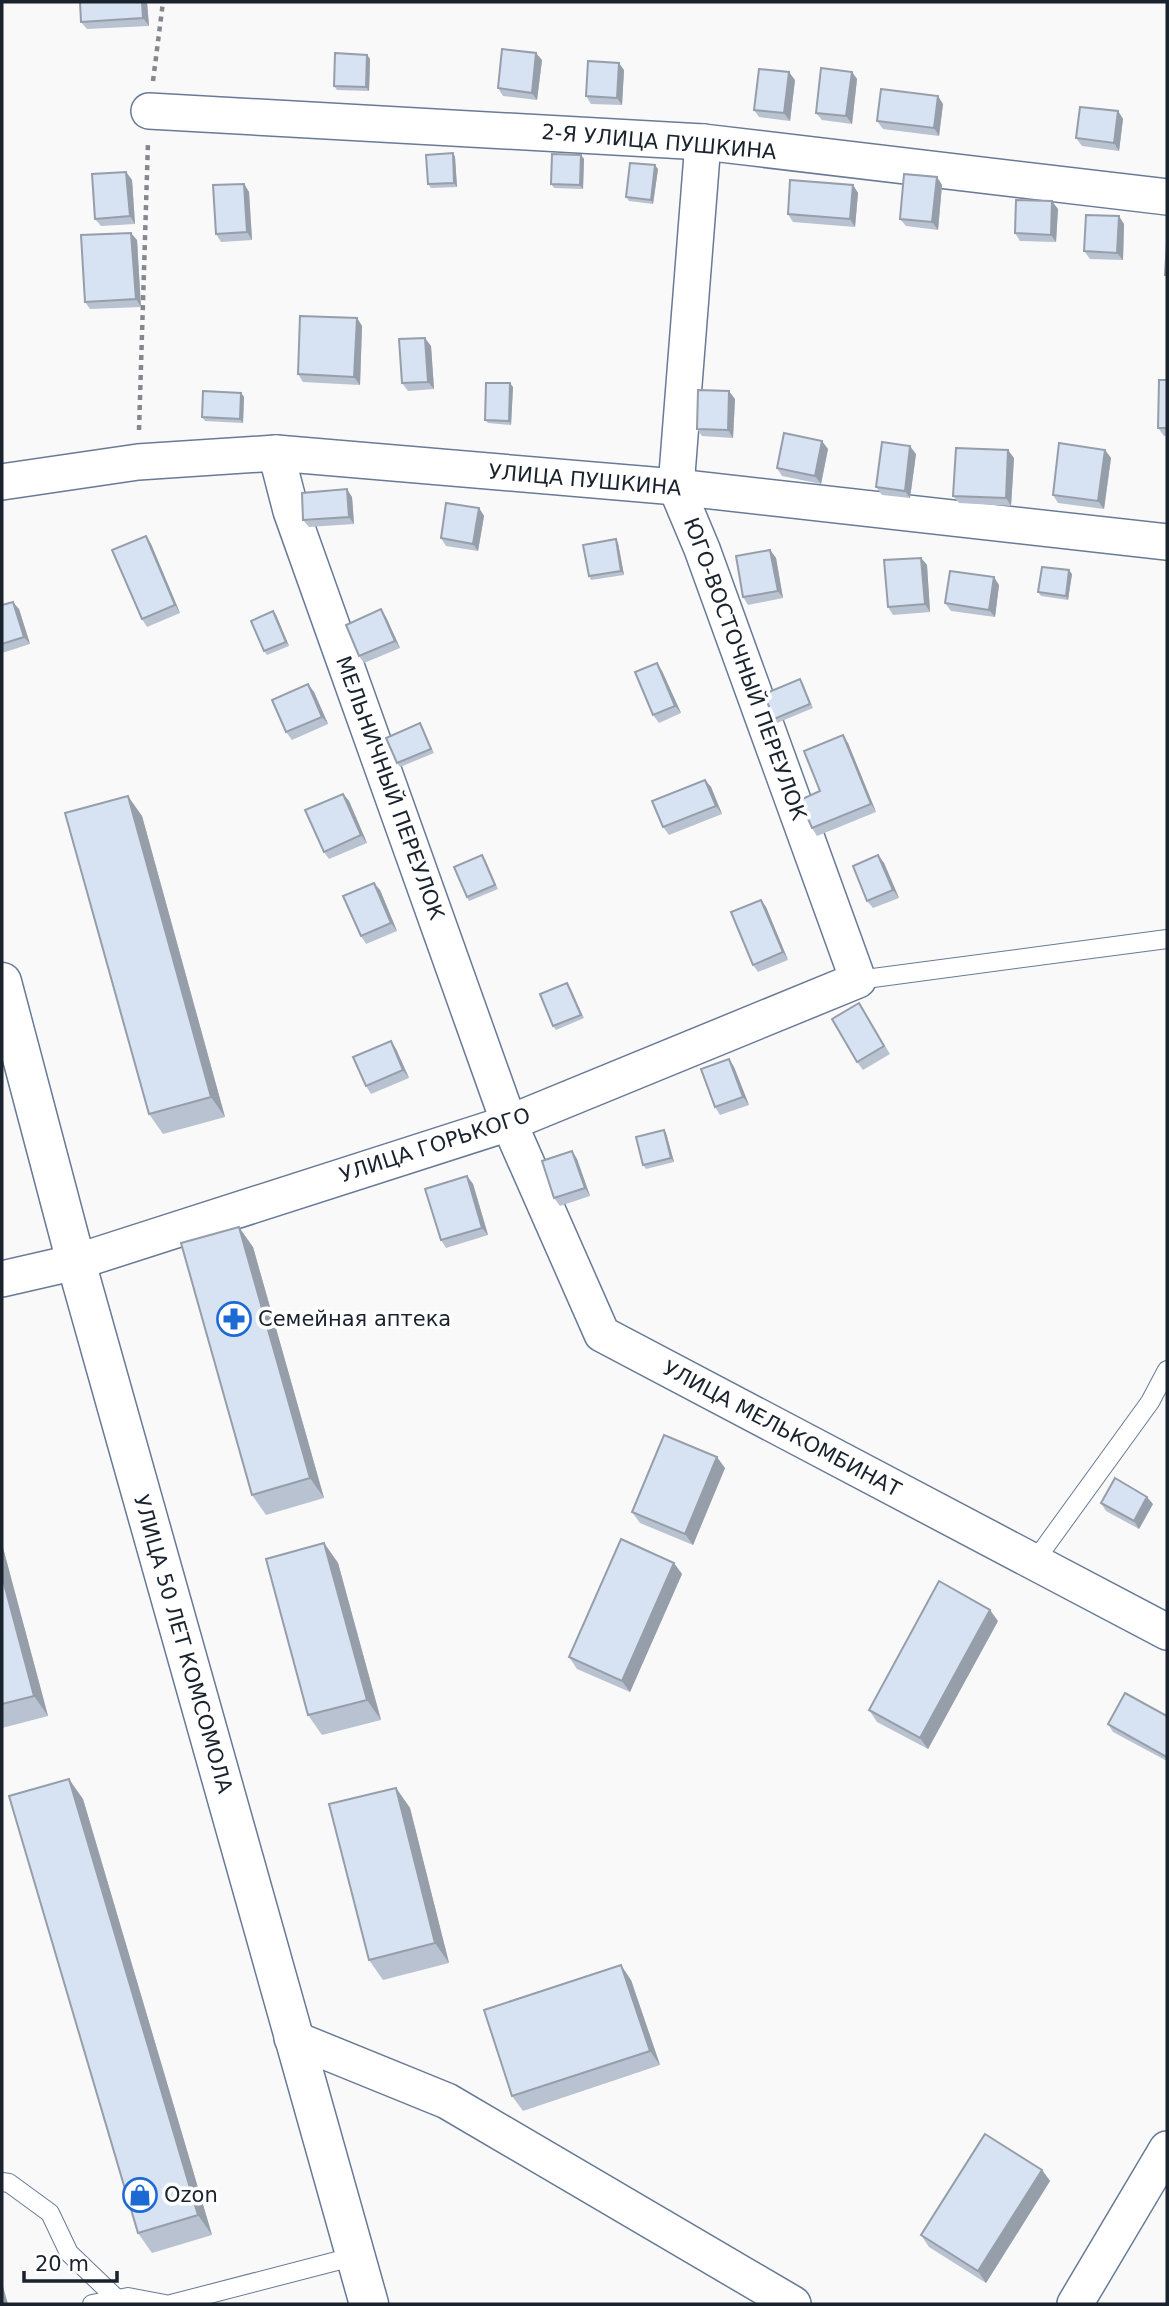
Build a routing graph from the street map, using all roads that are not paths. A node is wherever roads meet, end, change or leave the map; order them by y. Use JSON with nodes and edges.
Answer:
{"nodes":[{"id":1,"x":149,"y":111,"type":"road end"},
{"id":2,"x":703,"y":142,"type":"junction"},
{"id":3,"x":1167,"y":197,"type":"edge"},
{"id":4,"x":276,"y":453,"type":"junction"},
{"id":5,"x":2,"y":482,"type":"edge"},
{"id":6,"x":677,"y":487,"type":"junction"},
{"id":7,"x":1167,"y":542,"type":"edge"},
{"id":8,"x":1167,"y":939,"type":"edge"},
{"id":9,"x":858,"y":981,"type":"junction"},
{"id":10,"x":2,"y":982,"type":"edge"},
{"id":11,"x":509,"y":1123,"type":"junction"},
{"id":12,"x":76,"y":1262,"type":"junction"},
{"id":13,"x":2,"y":1279,"type":"edge"},
{"id":14,"x":1167,"y":1370,"type":"edge"},
{"id":15,"x":1034,"y":1562,"type":"junction"},
{"id":16,"x":1167,"y":1632,"type":"edge"},
{"id":17,"x":292,"y":2038,"type":"junction"},
{"id":18,"x":1167,"y":2149,"type":"edge"},
{"id":19,"x":2,"y":2182,"type":"edge"},
{"id":20,"x":356,"y":2256,"type":"junction"},
{"id":21,"x":115,"y":2297,"type":"junction"},
{"id":22,"x":92,"y":2304,"type":"edge"},
{"id":23,"x":165,"y":2304,"type":"edge"},
{"id":24,"x":171,"y":2304,"type":"edge"},
{"id":25,"x":369,"y":2304,"type":"edge"},
{"id":26,"x":793,"y":2304,"type":"edge"},
{"id":27,"x":1076,"y":2304,"type":"edge"}],
"edges":[{"from":1,"to":2,"type":"street","name":"2-Я УЛИЦА ПУШКИНА"},
{"from":2,"to":3,"type":"street","name":"2-Я УЛИЦА ПУШКИНА"},
{"from":2,"to":6,"type":"street","name":"ЮГО-ВОСТОЧНЫЙ ПЕРЕУЛОК"},
{"from":4,"to":5,"type":"street","name":"УЛИЦА ПУШКИНА"},
{"from":4,"to":6,"type":"street","name":"УЛИЦА ПУШКИНА"},
{"from":4,"to":11,"type":"street","name":"МЕЛЬНИЧНЫЙ ПЕРЕУЛОК"},
{"from":6,"to":7,"type":"street","name":"УЛИЦА ПУШКИНА"},
{"from":6,"to":9,"type":"street","name":"ЮГО-ВОСТОЧНЫЙ ПЕРЕУЛОК"},
{"from":8,"to":9,"type":"lane"},
{"from":9,"to":11,"type":"street","name":"УЛИЦА ГОРЬКОГО"},
{"from":10,"to":12,"type":"street","name":"УЛИЦА 50 ЛЕТ КОМСОМОЛА"},
{"from":11,"to":12,"type":"street","name":"УЛИЦА ГОРЬКОГО"},
{"from":11,"to":15,"type":"street","name":"УЛИЦА МЕЛЬКОМБИНАТ"},
{"from":12,"to":13,"type":"street","name":"УЛИЦА ГОРЬКОГО"},
{"from":12,"to":17,"type":"street","name":"УЛИЦА 50 ЛЕТ КОМСОМОЛА"},
{"from":14,"to":15,"type":"lane"},
{"from":15,"to":16,"type":"street","name":"УЛИЦА МЕЛЬКОМБИНАТ"},
{"from":17,"to":20,"type":"street","name":"УЛИЦА 50 ЛЕТ КОМСОМОЛА"},
{"from":17,"to":26,"type":"street"},
{"from":18,"to":27,"type":"street"},
{"from":19,"to":21,"type":"lane"},
{"from":20,"to":24,"type":"lane"},
{"from":20,"to":25,"type":"street","name":"УЛИЦА 50 ЛЕТ КОМСОМОЛА"},
{"from":21,"to":22,"type":"lane"},
{"from":21,"to":23,"type":"lane"}]}
